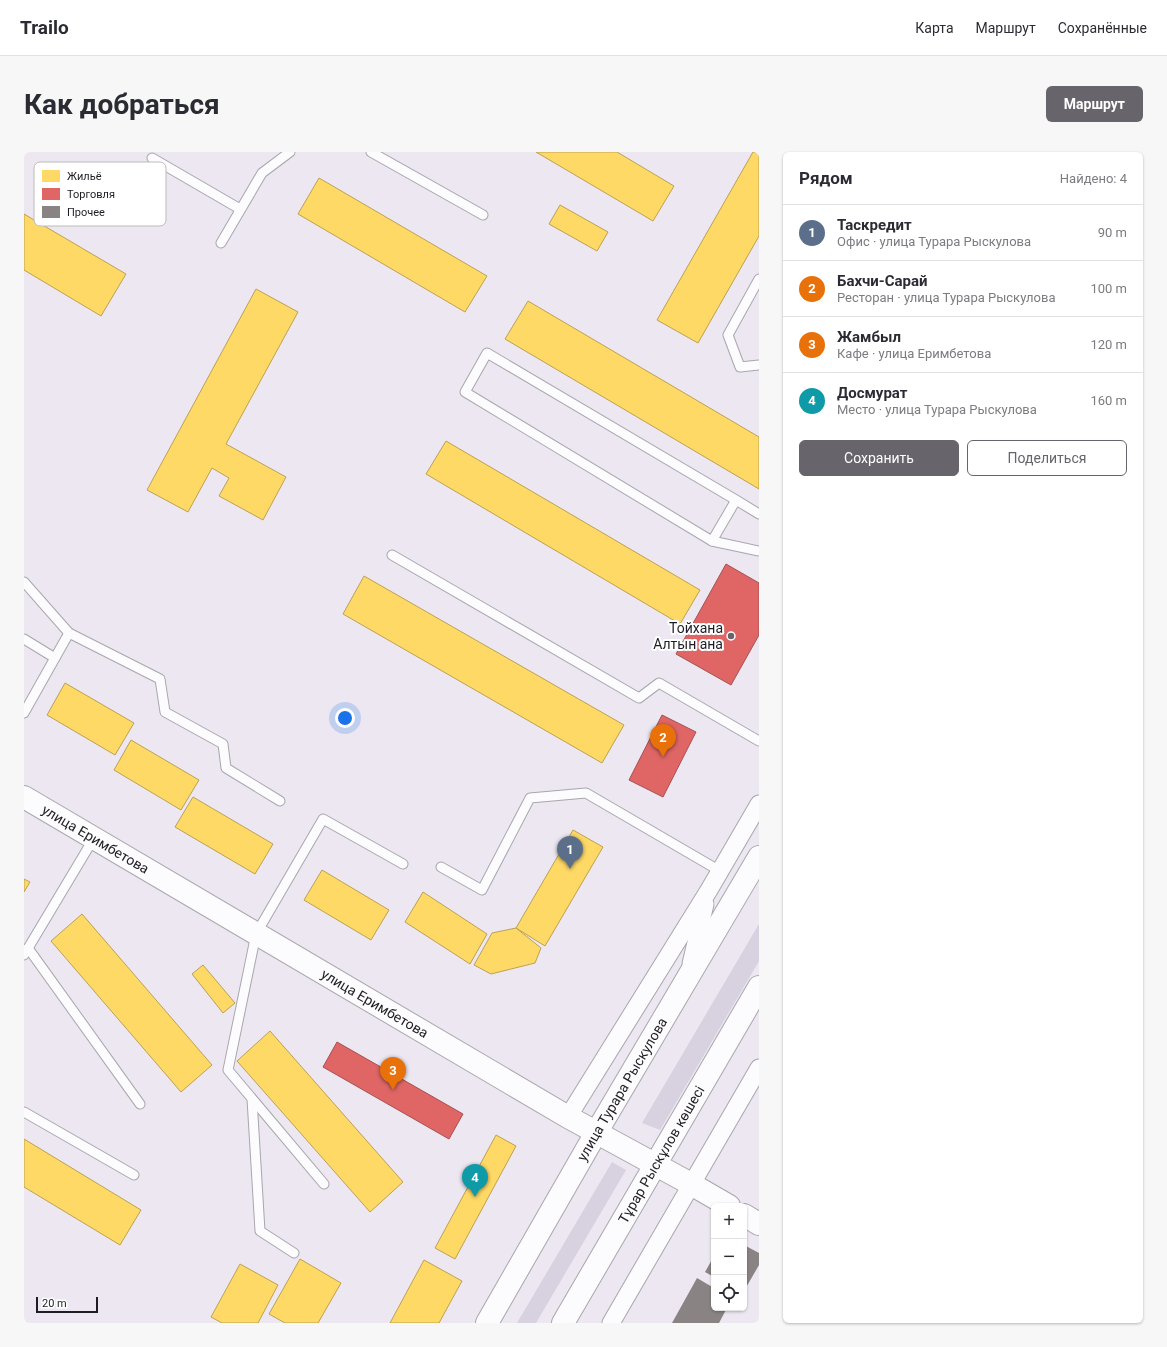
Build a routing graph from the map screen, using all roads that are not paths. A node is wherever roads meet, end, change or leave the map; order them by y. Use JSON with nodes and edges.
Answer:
{"nodes":[{"id":1,"x":290,"y":152,"type":"edge"},
{"id":2,"x":371,"y":152,"type":"edge"},
{"id":3,"x":152,"y":158,"type":"dead end"},
{"id":4,"x":159,"y":162,"type":"edge"},
{"id":5,"x":166,"y":166,"type":"edge"},
{"id":6,"x":240,"y":209,"type":"junction"},
{"id":7,"x":483,"y":214,"type":"dead end"},
{"id":8,"x":221,"y":243,"type":"dead end"},
{"id":9,"x":759,"y":279,"type":"edge"},
{"id":10,"x":759,"y":365,"type":"edge"},
{"id":11,"x":736,"y":500,"type":"junction"},
{"id":12,"x":759,"y":514,"type":"edge"},
{"id":13,"x":712,"y":541,"type":"junction"},
{"id":14,"x":759,"y":551,"type":"edge"},
{"id":15,"x":392,"y":555,"type":"dead end"},
{"id":16,"x":24,"y":582,"type":"edge"},
{"id":17,"x":69,"y":633,"type":"junction"},
{"id":18,"x":24,"y":639,"type":"edge"},
{"id":19,"x":55,"y":658,"type":"junction"},
{"id":20,"x":24,"y":713,"type":"edge"},
{"id":21,"x":759,"y":741,"type":"edge"},
{"id":22,"x":24,"y":797,"type":"edge"},
{"id":23,"x":280,"y":801,"type":"dead end"},
{"id":24,"x":759,"y":804,"type":"edge"},
{"id":25,"x":94,"y":838,"type":"junction"},
{"id":26,"x":759,"y":857,"type":"edge"},
{"id":27,"x":403,"y":864,"type":"dead end"},
{"id":28,"x":441,"y":867,"type":"dead end"},
{"id":29,"x":720,"y":871,"type":"junction"},
{"id":30,"x":709,"y":890,"type":"junction"},
{"id":31,"x":256,"y":934,"type":"junction"},
{"id":32,"x":26,"y":952,"type":"edge"},
{"id":33,"x":688,"y":977,"type":"junction"},
{"id":34,"x":759,"y":987,"type":"edge"},
{"id":35,"x":759,"y":1068,"type":"edge"},
{"id":36,"x":252,"y":1099,"type":"junction"},
{"id":37,"x":140,"y":1104,"type":"dead end"},
{"id":38,"x":24,"y":1112,"type":"edge"},
{"id":39,"x":568,"y":1117,"type":"junction"},
{"id":40,"x":596,"y":1133,"type":"junction"},
{"id":41,"x":656,"y":1165,"type":"junction"},
{"id":42,"x":134,"y":1175,"type":"dead end"},
{"id":43,"x":324,"y":1184,"type":"dead end"},
{"id":44,"x":691,"y":1184,"type":"junction"},
{"id":45,"x":724,"y":1203,"type":"edge"},
{"id":46,"x":747,"y":1217,"type":"edge"},
{"id":47,"x":759,"y":1224,"type":"edge"},
{"id":48,"x":294,"y":1253,"type":"dead end"},
{"id":49,"x":488,"y":1323,"type":"edge"},
{"id":50,"x":563,"y":1323,"type":"edge"},
{"id":51,"x":610,"y":1323,"type":"edge"}],
"edges":[{"from":1,"to":6,"type":"lane"},
{"from":2,"to":7,"type":"lane"},
{"from":3,"to":4,"type":"lane"},
{"from":5,"to":6,"type":"lane"},
{"from":6,"to":8,"type":"lane"},
{"from":9,"to":10,"type":"lane"},
{"from":11,"to":12,"type":"lane"},
{"from":11,"to":13,"type":"lane"},
{"from":11,"to":13,"type":"lane"},
{"from":13,"to":14,"type":"lane"},
{"from":15,"to":21,"type":"lane"},
{"from":16,"to":17,"type":"lane"},
{"from":17,"to":19,"type":"lane"},
{"from":17,"to":23,"type":"lane"},
{"from":18,"to":19,"type":"lane"},
{"from":19,"to":20,"type":"lane"},
{"from":22,"to":25,"type":"main road","name":"улица Еримбетова"},
{"from":24,"to":29,"type":"street"},
{"from":25,"to":31,"type":"main road","name":"улица Еримбетова"},
{"from":25,"to":32,"type":"lane"},
{"from":26,"to":33,"type":"main road","name":"улица Турара Рыскулова"},
{"from":27,"to":31,"type":"lane"},
{"from":28,"to":29,"type":"lane"},
{"from":29,"to":30,"type":"street"},
{"from":30,"to":33,"type":"street"},
{"from":30,"to":39,"type":"street"},
{"from":31,"to":36,"type":"lane"},
{"from":31,"to":39,"type":"main road","name":"улица Еримбетова"},
{"from":32,"to":37,"type":"lane"},
{"from":33,"to":40,"type":"main road","name":"улица Турара Рыскулова"},
{"from":34,"to":41,"type":"main road","name":"Тұрар Рыскұлов көшесі"},
{"from":35,"to":44,"type":"street"},
{"from":36,"to":43,"type":"lane"},
{"from":36,"to":48,"type":"lane"},
{"from":38,"to":42,"type":"lane"},
{"from":39,"to":40,"type":"main road","name":"улица Еримбетова"},
{"from":40,"to":41,"type":"main road","name":"улица Еримбетова"},
{"from":40,"to":49,"type":"main road","name":"улица Турара Рыскулова"},
{"from":41,"to":44,"type":"main road","name":"улица Еримбетова"},
{"from":41,"to":50,"type":"main road","name":"Тұрар Рыскұлов көшесі"},
{"from":44,"to":45,"type":"main road","name":"улица Еримбетова"},
{"from":44,"to":51,"type":"street"},
{"from":46,"to":47,"type":"main road"}]}
